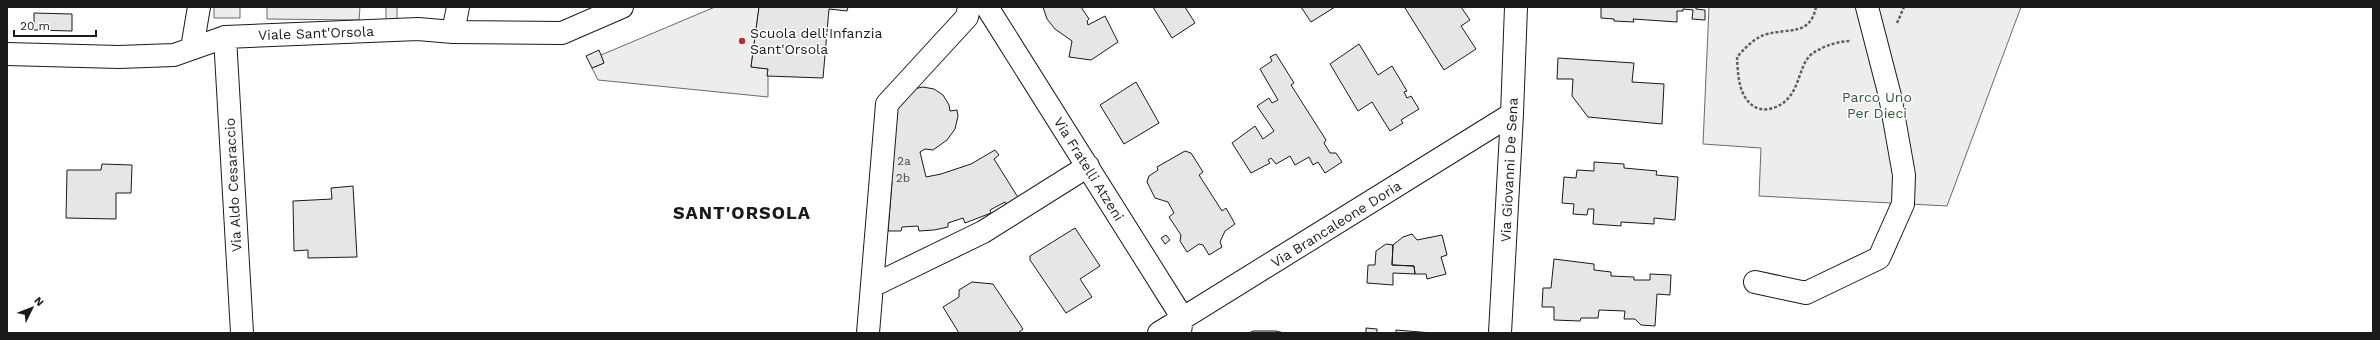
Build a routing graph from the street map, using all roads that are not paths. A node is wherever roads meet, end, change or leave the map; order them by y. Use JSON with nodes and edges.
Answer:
{"nodes":[{"id":1,"x":199,"y":7,"type":"edge"},
{"id":2,"x":458,"y":7,"type":"edge"},
{"id":3,"x":622,"y":7,"type":"edge"},
{"id":4,"x":969,"y":7,"type":"edge"},
{"id":5,"x":987,"y":7,"type":"edge"},
{"id":6,"x":1516,"y":7,"type":"edge"},
{"id":7,"x":1867,"y":7,"type":"edge"},
{"id":8,"x":453,"y":32,"type":"junction"},
{"id":9,"x":225,"y":37,"type":"junction"},
{"id":10,"x":192,"y":48,"type":"junction"},
{"id":11,"x":7,"y":54,"type":"edge"},
{"id":12,"x":1512,"y":114,"type":"junction"},
{"id":13,"x":1088,"y":166,"type":"junction"},
{"id":14,"x":1755,"y":282,"type":"dead end"},
{"id":15,"x":872,"y":286,"type":"junction"},
{"id":16,"x":1181,"y":325,"type":"edge"},
{"id":17,"x":242,"y":333,"type":"edge"},
{"id":18,"x":868,"y":333,"type":"edge"},
{"id":19,"x":1159,"y":333,"type":"edge"},
{"id":20,"x":1500,"y":333,"type":"edge"}],
"edges":[{"from":1,"to":10,"type":"street"},
{"from":2,"to":8,"type":"street"},
{"from":3,"to":8,"type":"street","name":"Viale Sant'Orsola"},
{"from":4,"to":15,"type":"street"},
{"from":5,"to":13,"type":"street","name":"Via Fratelli Atzeni"},
{"from":6,"to":12,"type":"street","name":"Via Giovanni De Sena"},
{"from":7,"to":14,"type":"street"},
{"from":8,"to":9,"type":"street","name":"Viale Sant'Orsola"},
{"from":9,"to":10,"type":"street","name":"Viale Sant'Orsola"},
{"from":9,"to":17,"type":"street","name":"Via Aldo Cesaraccio"},
{"from":10,"to":11,"type":"street","name":"Viale Sant'Orsola"},
{"from":12,"to":16,"type":"street","name":"Via Brancaleone Doria"},
{"from":12,"to":20,"type":"street","name":"Via Giovanni De Sena"},
{"from":13,"to":15,"type":"street"},
{"from":13,"to":16,"type":"street","name":"Via Fratelli Atzeni"},
{"from":15,"to":18,"type":"street"},
{"from":16,"to":19,"type":"street","name":"Via Brancaleone Doria"}]}
